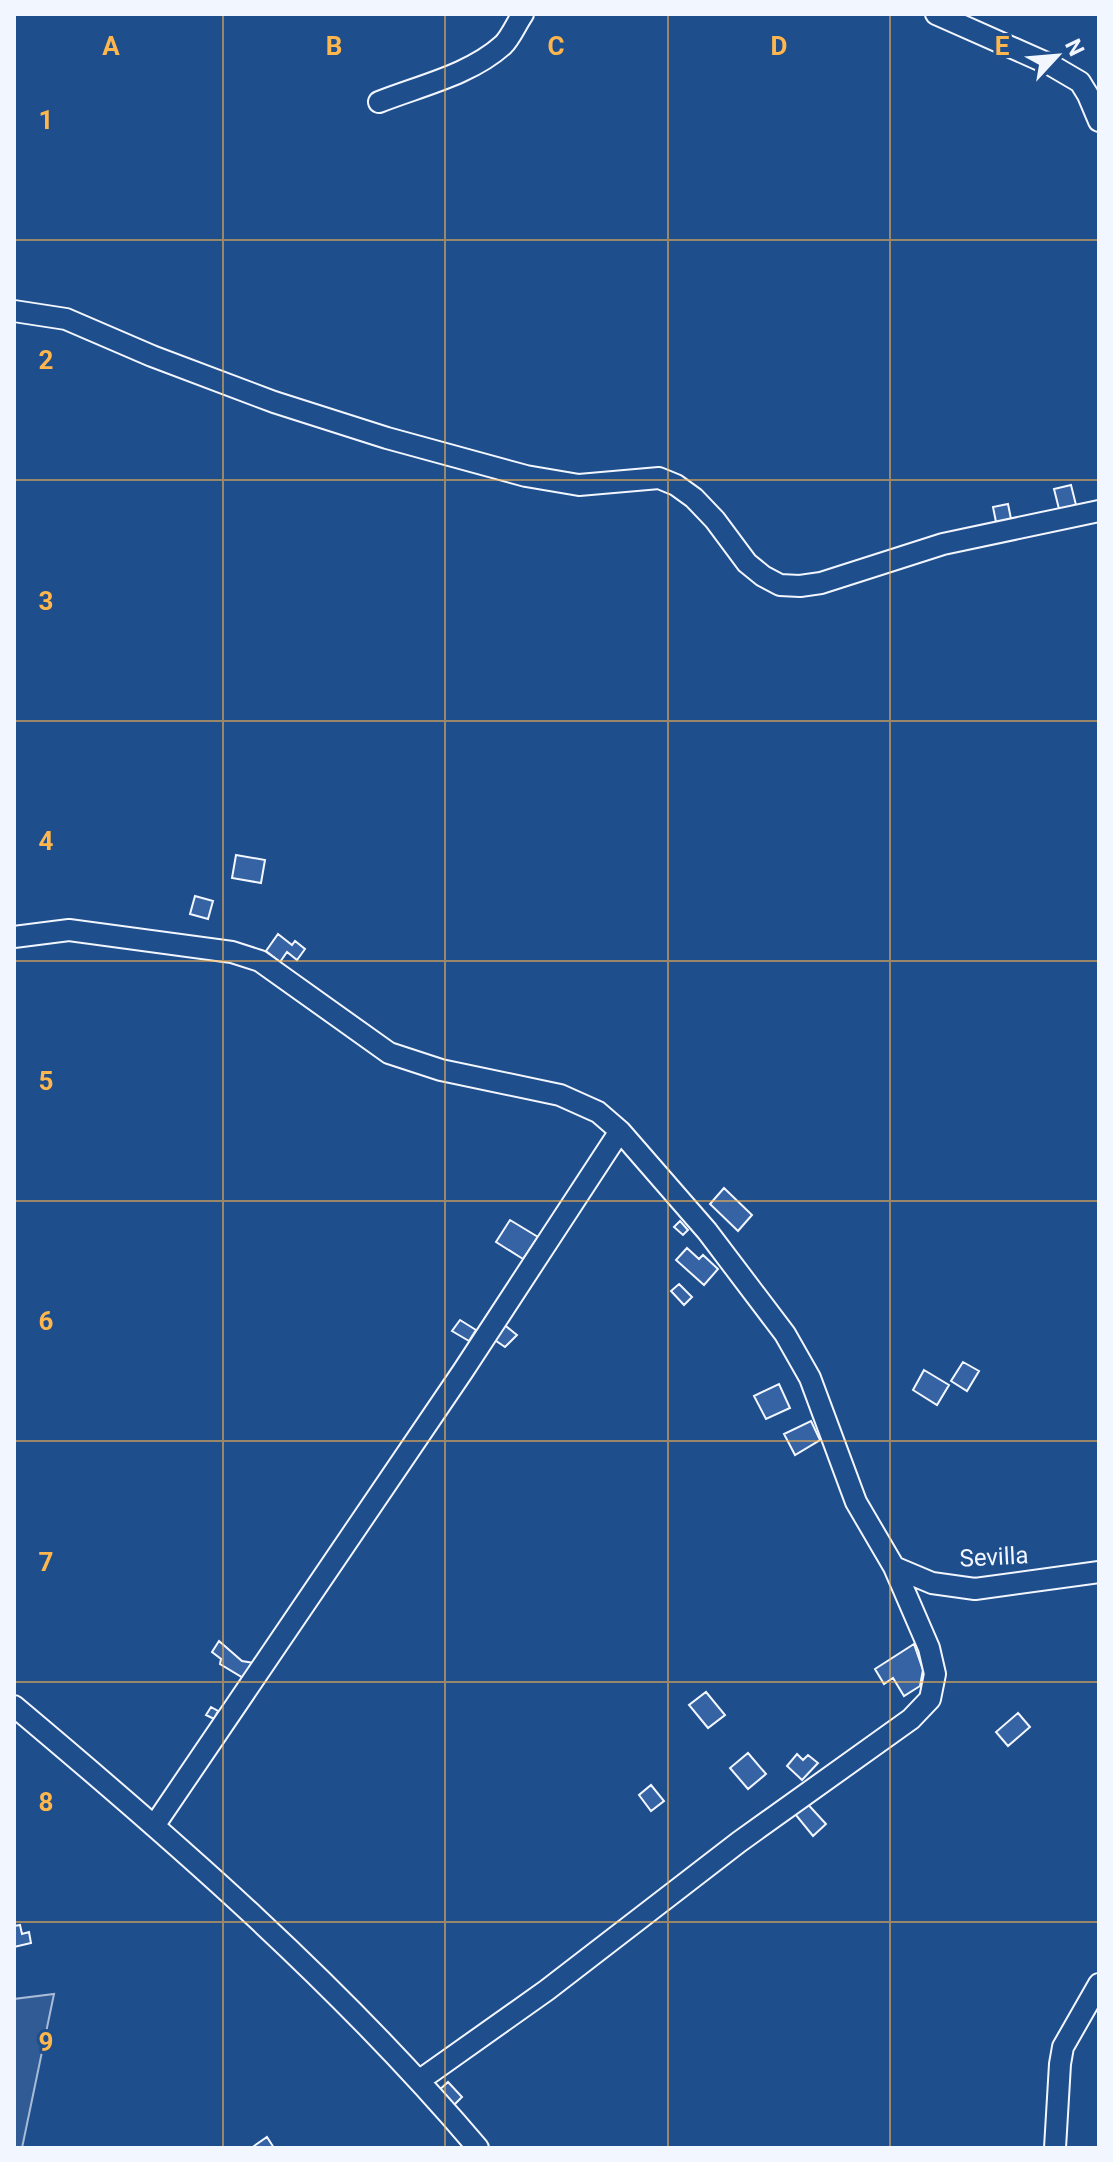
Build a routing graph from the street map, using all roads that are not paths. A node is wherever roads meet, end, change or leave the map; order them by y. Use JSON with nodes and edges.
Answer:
{"nodes":[{"id":1,"x":523,"y":14,"type":"edge"},
{"id":2,"x":936,"y":14,"type":"edge"},
{"id":3,"x":379,"y":102,"type":"dead end"},
{"id":4,"x":1099,"y":121,"type":"edge"},
{"id":5,"x":14,"y":311,"type":"edge"},
{"id":6,"x":1099,"y":511,"type":"edge"},
{"id":7,"x":14,"y":937,"type":"edge"},
{"id":8,"x":620,"y":1131,"type":"junction"},
{"id":9,"x":894,"y":1567,"type":"junction"},
{"id":10,"x":1099,"y":1572,"type":"edge"},
{"id":11,"x":14,"y":1706,"type":"edge"},
{"id":12,"x":154,"y":1826,"type":"junction"},
{"id":13,"x":1099,"y":1984,"type":"edge"},
{"id":14,"x":420,"y":2080,"type":"junction"},
{"id":15,"x":478,"y":2148,"type":"edge"},
{"id":16,"x":1055,"y":2148,"type":"edge"}],
"edges":[{"from":1,"to":3,"type":"street"},
{"from":2,"to":4,"type":"street"},
{"from":5,"to":6,"type":"street"},
{"from":7,"to":8,"type":"street"},
{"from":8,"to":9,"type":"street"},
{"from":8,"to":12,"type":"street"},
{"from":9,"to":10,"type":"street","name":"Sevilla"},
{"from":9,"to":14,"type":"street"},
{"from":11,"to":12,"type":"street"},
{"from":12,"to":14,"type":"street"},
{"from":13,"to":16,"type":"street"},
{"from":14,"to":15,"type":"street"}]}
